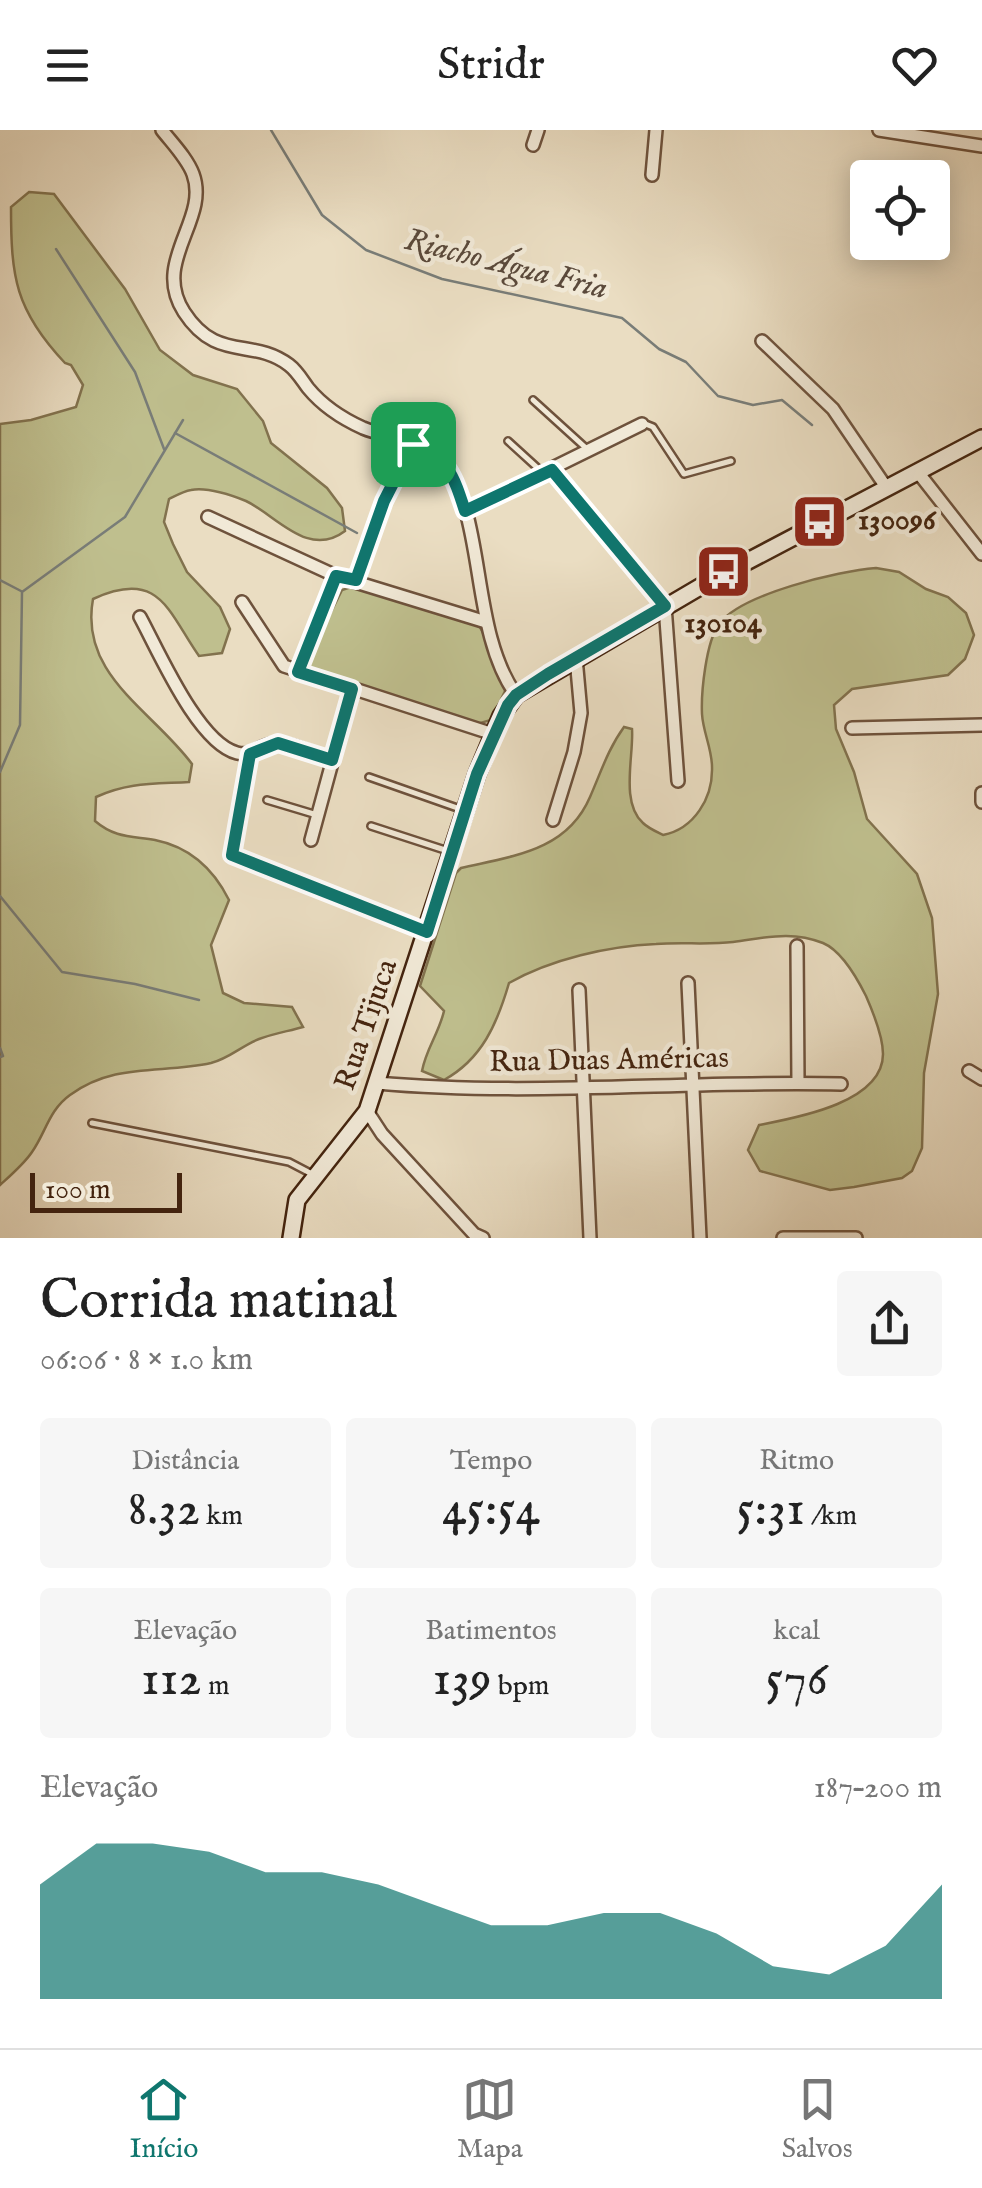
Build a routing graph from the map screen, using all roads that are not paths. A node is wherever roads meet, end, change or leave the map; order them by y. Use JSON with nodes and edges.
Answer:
{"nodes":[{"id":1,"x":162,"y":130,"type":"edge"},
{"id":2,"x":538,"y":130,"type":"edge"},
{"id":3,"x":656,"y":130,"type":"edge"},
{"id":4,"x":879,"y":130,"type":"edge"},
{"id":5,"x":533,"y":145,"type":"dead end"},
{"id":6,"x":982,"y":146,"type":"edge"},
{"id":7,"x":652,"y":176,"type":"dead end"},
{"id":8,"x":762,"y":341,"type":"dead end"},
{"id":9,"x":534,"y":400,"type":"dead end"},
{"id":10,"x":642,"y":424,"type":"joint"},
{"id":11,"x":982,"y":438,"type":"edge"},
{"id":12,"x":508,"y":441,"type":"dead end"},
{"id":13,"x":413,"y":444,"type":"junction"},
{"id":14,"x":590,"y":451,"type":"junction"},
{"id":15,"x":730,"y":460,"type":"dead end"},
{"id":16,"x":917,"y":471,"type":"junction"},
{"id":17,"x":549,"y":472,"type":"junction"},
{"id":18,"x":886,"y":487,"type":"junction"},
{"id":19,"x":465,"y":511,"type":"junction"},
{"id":20,"x":208,"y":518,"type":"dead end"},
{"id":21,"x":982,"y":554,"type":"edge"},
{"id":22,"x":336,"y":576,"type":"junction"},
{"id":23,"x":356,"y":580,"type":"junction"},
{"id":24,"x":242,"y":602,"type":"dead end"},
{"id":25,"x":665,"y":606,"type":"junction"},
{"id":26,"x":140,"y":618,"type":"dead end"},
{"id":27,"x":486,"y":622,"type":"junction"},
{"id":28,"x":576,"y":658,"type":"junction"},
{"id":29,"x":298,"y":672,"type":"junction"},
{"id":30,"x":352,"y":689,"type":"junction"},
{"id":31,"x":516,"y":695,"type":"junction"},
{"id":32,"x":982,"y":726,"type":"edge"},
{"id":33,"x":852,"y":728,"type":"dead end"},
{"id":34,"x":493,"y":734,"type":"junction"},
{"id":35,"x":332,"y":760,"type":"junction"},
{"id":36,"x":370,"y":777,"type":"dead end"},
{"id":37,"x":678,"y":781,"type":"dead end"},
{"id":38,"x":982,"y":793,"type":"edge"},
{"id":39,"x":267,"y":800,"type":"dead end"},
{"id":40,"x":982,"y":802,"type":"edge"},
{"id":41,"x":466,"y":811,"type":"junction"},
{"id":42,"x":317,"y":815,"type":"junction"},
{"id":43,"x":553,"y":820,"type":"dead end"},
{"id":44,"x":371,"y":826,"type":"dead end"},
{"id":45,"x":312,"y":840,"type":"dead end"},
{"id":46,"x":451,"y":852,"type":"junction"},
{"id":47,"x":797,"y":946,"type":"dead end"},
{"id":48,"x":688,"y":983,"type":"dead end"},
{"id":49,"x":579,"y":990,"type":"dead end"},
{"id":50,"x":969,"y":1071,"type":"dead end"},
{"id":51,"x":982,"y":1079,"type":"edge"},
{"id":52,"x":377,"y":1083,"type":"junction"},
{"id":53,"x":798,"y":1083,"type":"junction"},
{"id":54,"x":841,"y":1084,"type":"dead end"},
{"id":55,"x":695,"y":1087,"type":"junction"},
{"id":56,"x":581,"y":1089,"type":"junction"},
{"id":57,"x":367,"y":1111,"type":"junction"},
{"id":58,"x":92,"y":1122,"type":"dead end"},
{"id":59,"x":314,"y":1175,"type":"junction"},
{"id":60,"x":812,"y":1237,"type":"edge"},
{"id":61,"x":291,"y":1238,"type":"edge"},
{"id":62,"x":483,"y":1238,"type":"edge"},
{"id":63,"x":590,"y":1238,"type":"edge"},
{"id":64,"x":700,"y":1238,"type":"edge"},
{"id":65,"x":783,"y":1238,"type":"edge"},
{"id":66,"x":856,"y":1238,"type":"edge"}],
"edges":[{"from":1,"to":13,"type":"street"},
{"from":2,"to":5,"type":"street"},
{"from":3,"to":7,"type":"street"},
{"from":4,"to":6,"type":"street"},
{"from":8,"to":18,"type":"street"},
{"from":9,"to":14,"type":"lane"},
{"from":10,"to":14,"type":"street"},
{"from":10,"to":15,"type":"lane"},
{"from":11,"to":16,"type":"street","name":"Rua Tijuca"},
{"from":12,"to":17,"type":"lane"},
{"from":13,"to":19,"type":"street"},
{"from":13,"to":23,"type":"street"},
{"from":14,"to":17,"type":"street"},
{"from":16,"to":18,"type":"street","name":"Rua Tijuca"},
{"from":16,"to":21,"type":"street"},
{"from":17,"to":19,"type":"street"},
{"from":18,"to":25,"type":"street","name":"Rua Tijuca"},
{"from":19,"to":27,"type":"street"},
{"from":20,"to":22,"type":"street"},
{"from":22,"to":23,"type":"street"},
{"from":22,"to":29,"type":"street"},
{"from":23,"to":27,"type":"street"},
{"from":24,"to":29,"type":"street"},
{"from":25,"to":28,"type":"street","name":"Rua Tijuca"},
{"from":25,"to":37,"type":"street"},
{"from":26,"to":35,"type":"street"},
{"from":27,"to":31,"type":"street"},
{"from":28,"to":31,"type":"street","name":"Rua Tijuca"},
{"from":28,"to":43,"type":"street"},
{"from":29,"to":30,"type":"street"},
{"from":30,"to":34,"type":"street"},
{"from":30,"to":35,"type":"street"},
{"from":31,"to":34,"type":"street","name":"Rua Tijuca"},
{"from":32,"to":33,"type":"street"},
{"from":34,"to":41,"type":"street","name":"Rua Tijuca"},
{"from":35,"to":42,"type":"street"},
{"from":36,"to":41,"type":"lane"},
{"from":38,"to":40,"type":"street"},
{"from":39,"to":42,"type":"lane"},
{"from":41,"to":46,"type":"street","name":"Rua Tijuca"},
{"from":42,"to":45,"type":"street"},
{"from":44,"to":46,"type":"lane"},
{"from":46,"to":52,"type":"street","name":"Rua Tijuca"},
{"from":47,"to":53,"type":"street"},
{"from":48,"to":55,"type":"street"},
{"from":49,"to":56,"type":"street"},
{"from":50,"to":51,"type":"street"},
{"from":52,"to":56,"type":"street","name":"Rua Duas Américas"},
{"from":52,"to":57,"type":"street","name":"Rua Tijuca"},
{"from":53,"to":54,"type":"street","name":"Rua Duas Américas"},
{"from":53,"to":55,"type":"street","name":"Rua Duas Américas"},
{"from":55,"to":56,"type":"street","name":"Rua Duas Américas"},
{"from":55,"to":64,"type":"street"},
{"from":56,"to":63,"type":"street"},
{"from":57,"to":59,"type":"street","name":"Rua Tijuca"},
{"from":57,"to":62,"type":"street"},
{"from":58,"to":59,"type":"lane"},
{"from":59,"to":61,"type":"street","name":"Rua Tijuca"},
{"from":60,"to":65,"type":"street"},
{"from":60,"to":66,"type":"street"}]}
